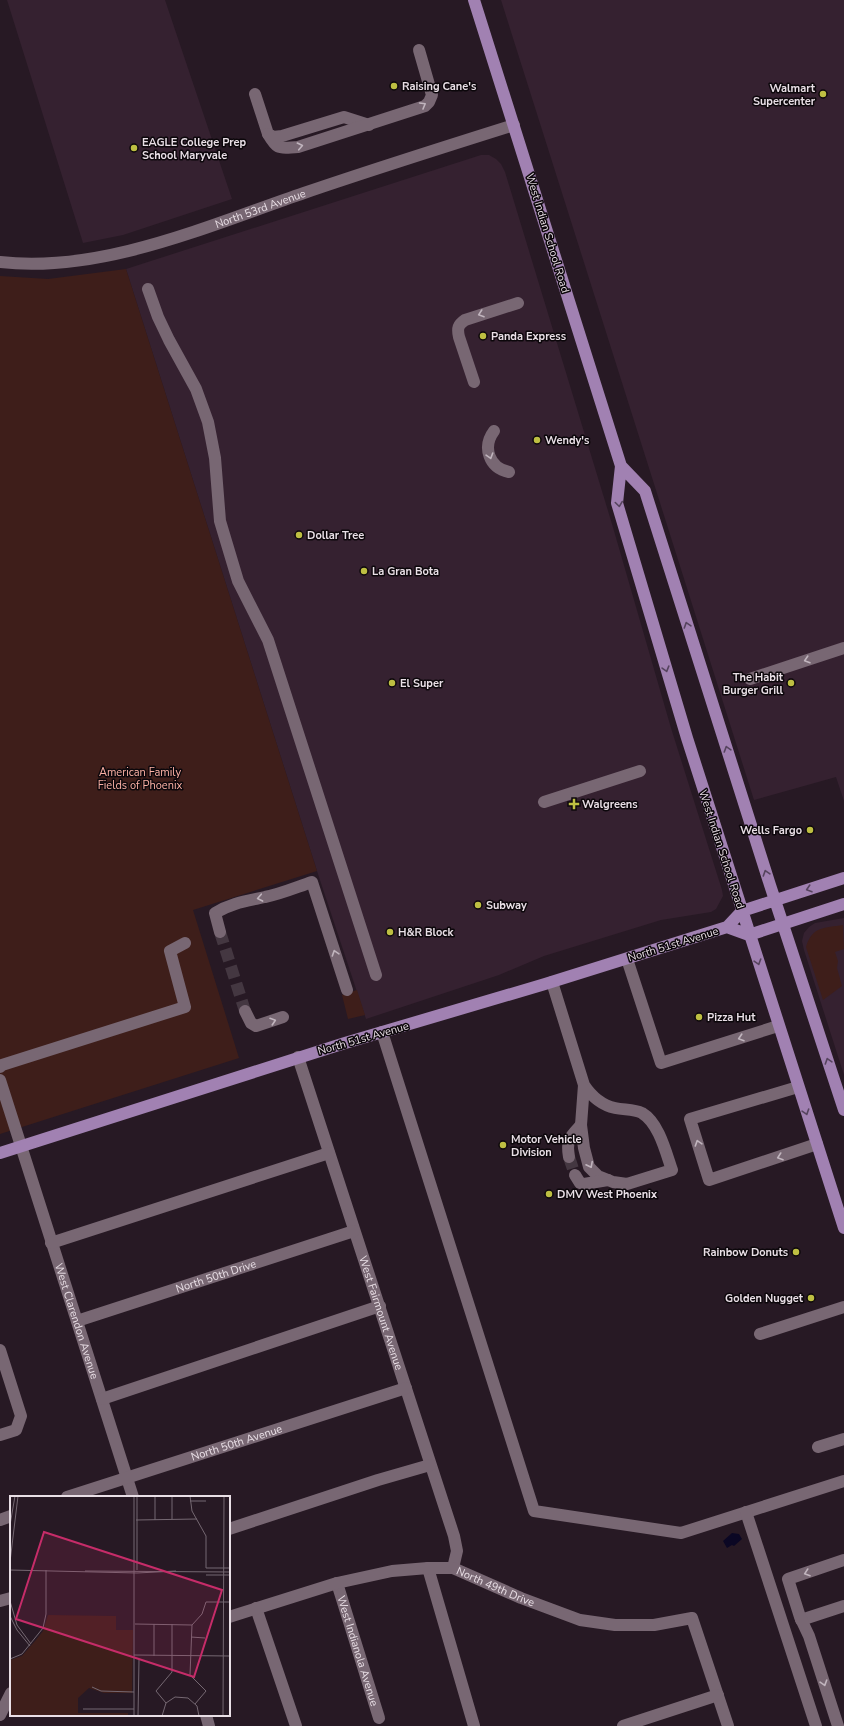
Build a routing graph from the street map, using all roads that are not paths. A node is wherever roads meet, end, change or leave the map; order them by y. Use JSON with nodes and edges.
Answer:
{"nodes":[{"id":1,"x":474,"y":0,"type":"edge"},
{"id":2,"x":420,"y":50,"type":"dead end"},
{"id":3,"x":255,"y":94,"type":"dead end"},
{"id":4,"x":514,"y":125,"type":"junction"},
{"id":5,"x":0,"y":262,"type":"edge"},
{"id":6,"x":148,"y":288,"type":"dead end"},
{"id":7,"x":518,"y":303,"type":"dead end"},
{"id":8,"x":474,"y":382,"type":"dead end"},
{"id":9,"x":494,"y":431,"type":"dead end"},
{"id":10,"x":621,"y":466,"type":"junction"},
{"id":11,"x":509,"y":472,"type":"dead end"},
{"id":12,"x":844,"y":648,"type":"edge"},
{"id":13,"x":750,"y":679,"type":"dead end"},
{"id":14,"x":640,"y":771,"type":"dead end"},
{"id":15,"x":544,"y":802,"type":"dead end"},
{"id":16,"x":844,"y":878,"type":"edge"},
{"id":17,"x":775,"y":901,"type":"junction"},
{"id":18,"x":844,"y":904,"type":"edge"},
{"id":19,"x":742,"y":912,"type":"junction"},
{"id":20,"x":783,"y":923,"type":"junction"},
{"id":21,"x":728,"y":927,"type":"junction"},
{"id":22,"x":220,"y":932,"type":"tunnel mouth"},
{"id":23,"x":749,"y":935,"type":"junction"},
{"id":24,"x":185,"y":943,"type":"dead end"},
{"id":25,"x":627,"y":958,"type":"junction"},
{"id":26,"x":376,"y":975,"type":"dead end"},
{"id":27,"x":552,"y":982,"type":"junction"},
{"id":28,"x":347,"y":990,"type":"dead end"},
{"id":29,"x":245,"y":1011,"type":"tunnel mouth"},
{"id":30,"x":283,"y":1017,"type":"dead end"},
{"id":31,"x":778,"y":1026,"type":"junction"},
{"id":32,"x":382,"y":1032,"type":"junction"},
{"id":33,"x":298,"y":1057,"type":"junction"},
{"id":34,"x":0,"y":1067,"type":"edge"},
{"id":35,"x":0,"y":1080,"type":"edge"},
{"id":36,"x":584,"y":1085,"type":"junction"},
{"id":37,"x":798,"y":1087,"type":"junction"},
{"id":38,"x":844,"y":1110,"type":"edge"},
{"id":39,"x":581,"y":1125,"type":"junction"},
{"id":40,"x":816,"y":1144,"type":"junction"},
{"id":41,"x":21,"y":1146,"type":"junction"},
{"id":42,"x":0,"y":1153,"type":"edge"},
{"id":43,"x":329,"y":1153,"type":"junction"},
{"id":44,"x":569,"y":1157,"type":"tunnel mouth"},
{"id":45,"x":575,"y":1175,"type":"tunnel mouth"},
{"id":46,"x":608,"y":1180,"type":"junction"},
{"id":47,"x":844,"y":1228,"type":"edge"},
{"id":48,"x":354,"y":1231,"type":"junction"},
{"id":49,"x":51,"y":1243,"type":"junction"},
{"id":50,"x":380,"y":1306,"type":"junction"},
{"id":51,"x":844,"y":1307,"type":"edge"},
{"id":52,"x":77,"y":1321,"type":"junction"},
{"id":53,"x":760,"y":1334,"type":"dead end"},
{"id":54,"x":0,"y":1350,"type":"edge"},
{"id":55,"x":406,"y":1388,"type":"junction"},
{"id":56,"x":102,"y":1399,"type":"junction"},
{"id":57,"x":0,"y":1435,"type":"edge"},
{"id":58,"x":844,"y":1439,"type":"edge"},
{"id":59,"x":818,"y":1447,"type":"dead end"},
{"id":60,"x":430,"y":1465,"type":"junction"},
{"id":61,"x":126,"y":1477,"type":"junction"},
{"id":62,"x":844,"y":1481,"type":"edge"},
{"id":63,"x":70,"y":1496,"type":"edge"},
{"id":64,"x":133,"y":1496,"type":"edge"},
{"id":65,"x":746,"y":1512,"type":"junction"},
{"id":66,"x":10,"y":1516,"type":"edge"},
{"id":67,"x":0,"y":1520,"type":"edge"},
{"id":68,"x":230,"y":1529,"type":"edge"},
{"id":69,"x":844,"y":1560,"type":"edge"},
{"id":70,"x":428,"y":1568,"type":"junction"},
{"id":71,"x":453,"y":1568,"type":"junction"},
{"id":72,"x":337,"y":1583,"type":"junction"},
{"id":73,"x":10,"y":1598,"type":"edge"},
{"id":74,"x":0,"y":1601,"type":"edge"},
{"id":75,"x":844,"y":1606,"type":"edge"},
{"id":76,"x":256,"y":1608,"type":"junction"},
{"id":77,"x":230,"y":1617,"type":"edge"},
{"id":78,"x":801,"y":1620,"type":"junction"},
{"id":79,"x":10,"y":1695,"type":"edge"},
{"id":80,"x":718,"y":1695,"type":"junction"},
{"id":81,"x":0,"y":1715,"type":"edge"},
{"id":82,"x":206,"y":1716,"type":"edge"},
{"id":83,"x":379,"y":1718,"type":"dead end"},
{"id":84,"x":209,"y":1726,"type":"edge"},
{"id":85,"x":296,"y":1726,"type":"edge"},
{"id":86,"x":474,"y":1726,"type":"edge"},
{"id":87,"x":623,"y":1726,"type":"edge"},
{"id":88,"x":728,"y":1726,"type":"edge"},
{"id":89,"x":816,"y":1726,"type":"edge"},
{"id":90,"x":838,"y":1726,"type":"edge"}],
"edges":[{"from":1,"to":4,"type":"main road","name":"West Indian School Road"},
{"from":3,"to":2,"type":"street","one_way":true},
{"from":4,"to":5,"type":"street","name":"North 53rd Avenue"},
{"from":4,"to":10,"type":"main road","name":"West Indian School Road"},
{"from":6,"to":26,"type":"street"},
{"from":7,"to":8,"type":"street","one_way":true},
{"from":9,"to":11,"type":"street","one_way":true},
{"from":17,"to":10,"type":"main road","name":"West Indian School Road","one_way":true},
{"from":10,"to":19,"type":"main road","name":"West Indian School Road","one_way":true},
{"from":12,"to":13,"type":"street","one_way":true},
{"from":14,"to":15,"type":"street"},
{"from":16,"to":17,"type":"main road","name":"North 51st Avenue","one_way":true},
{"from":17,"to":19,"type":"main road","name":"North 51st Avenue"},
{"from":17,"to":20,"type":"main road","name":"West Indian School Road"},
{"from":18,"to":20,"type":"main road"},
{"from":19,"to":21,"type":"main road","name":"North 51st Avenue"},
{"from":19,"to":23,"type":"main road","name":"West Indian School Road"},
{"from":20,"to":23,"type":"main road"},
{"from":38,"to":20,"type":"main road","name":"West Indian School Road","one_way":true},
{"from":21,"to":23,"type":"main road","name":"North 51st Avenue"},
{"from":21,"to":25,"type":"main road","name":"North 51st Avenue"},
{"from":28,"to":22,"type":"street","one_way":true},
{"from":23,"to":31,"type":"main road","name":"West Indian School Road","one_way":true},
{"from":24,"to":34,"type":"street"},
{"from":25,"to":27,"type":"main road","name":"North 51st Avenue"},
{"from":31,"to":25,"type":"street","one_way":true},
{"from":27,"to":32,"type":"main road","name":"North 51st Avenue"},
{"from":27,"to":36,"type":"street"},
{"from":29,"to":30,"type":"street","one_way":true},
{"from":31,"to":37,"type":"main road","name":"West Indian School Road"},
{"from":32,"to":33,"type":"main road","name":"North 51st Avenue"},
{"from":32,"to":65,"type":"street"},
{"from":33,"to":41,"type":"main road","name":"North 51st Avenue"},
{"from":33,"to":43,"type":"street","name":"West Fairmount Avenue"},
{"from":35,"to":41,"type":"street","name":"West Clarendon Avenue"},
{"from":36,"to":39,"type":"street"},
{"from":36,"to":46,"type":"street"},
{"from":37,"to":40,"type":"main road","name":"West Indian School Road","one_way":true},
{"from":40,"to":37,"type":"street","one_way":true},
{"from":39,"to":44,"type":"street"},
{"from":39,"to":46,"type":"street","one_way":true},
{"from":40,"to":47,"type":"main road","name":"West Indian School Road"},
{"from":41,"to":42,"type":"main road","name":"North 51st Avenue"},
{"from":41,"to":49,"type":"street","name":"West Clarendon Avenue"},
{"from":43,"to":48,"type":"street","name":"West Fairmount Avenue"},
{"from":43,"to":49,"type":"street"},
{"from":45,"to":46,"type":"street"},
{"from":48,"to":50,"type":"street","name":"West Fairmount Avenue"},
{"from":48,"to":52,"type":"street","name":"North 50th Drive"},
{"from":49,"to":52,"type":"street","name":"West Clarendon Avenue"},
{"from":50,"to":55,"type":"street","name":"West Fairmount Avenue"},
{"from":50,"to":56,"type":"street"},
{"from":51,"to":53,"type":"street"},
{"from":52,"to":56,"type":"street","name":"West Clarendon Avenue"},
{"from":54,"to":57,"type":"street"},
{"from":55,"to":60,"type":"street","name":"West Fairmount Avenue"},
{"from":55,"to":61,"type":"street","name":"North 50th Avenue"},
{"from":56,"to":61,"type":"street","name":"West Clarendon Avenue"},
{"from":58,"to":59,"type":"street"},
{"from":60,"to":68,"type":"street"},
{"from":60,"to":71,"type":"street","name":"West Fairmount Avenue"},
{"from":61,"to":63,"type":"street","name":"North 50th Avenue"},
{"from":61,"to":64,"type":"street","name":"West Clarendon Avenue"},
{"from":62,"to":65,"type":"street"},
{"from":65,"to":89,"type":"street"},
{"from":66,"to":67,"type":"street"},
{"from":69,"to":78,"type":"street","one_way":true},
{"from":70,"to":71,"type":"street","name":"North 49th Drive"},
{"from":70,"to":72,"type":"street","name":"North 49th Drive"},
{"from":70,"to":86,"type":"street"},
{"from":71,"to":80,"type":"street","name":"North 49th Drive"},
{"from":72,"to":76,"type":"street","name":"North 49th Drive"},
{"from":72,"to":83,"type":"street","name":"West Indianola Avenue"},
{"from":73,"to":74,"type":"street"},
{"from":75,"to":78,"type":"street"},
{"from":76,"to":77,"type":"street","name":"North 49th Drive"},
{"from":76,"to":85,"type":"street"},
{"from":78,"to":90,"type":"street","one_way":true},
{"from":79,"to":81,"type":"street"},
{"from":80,"to":87,"type":"street"},
{"from":80,"to":88,"type":"street"},
{"from":82,"to":84,"type":"street"}]}
